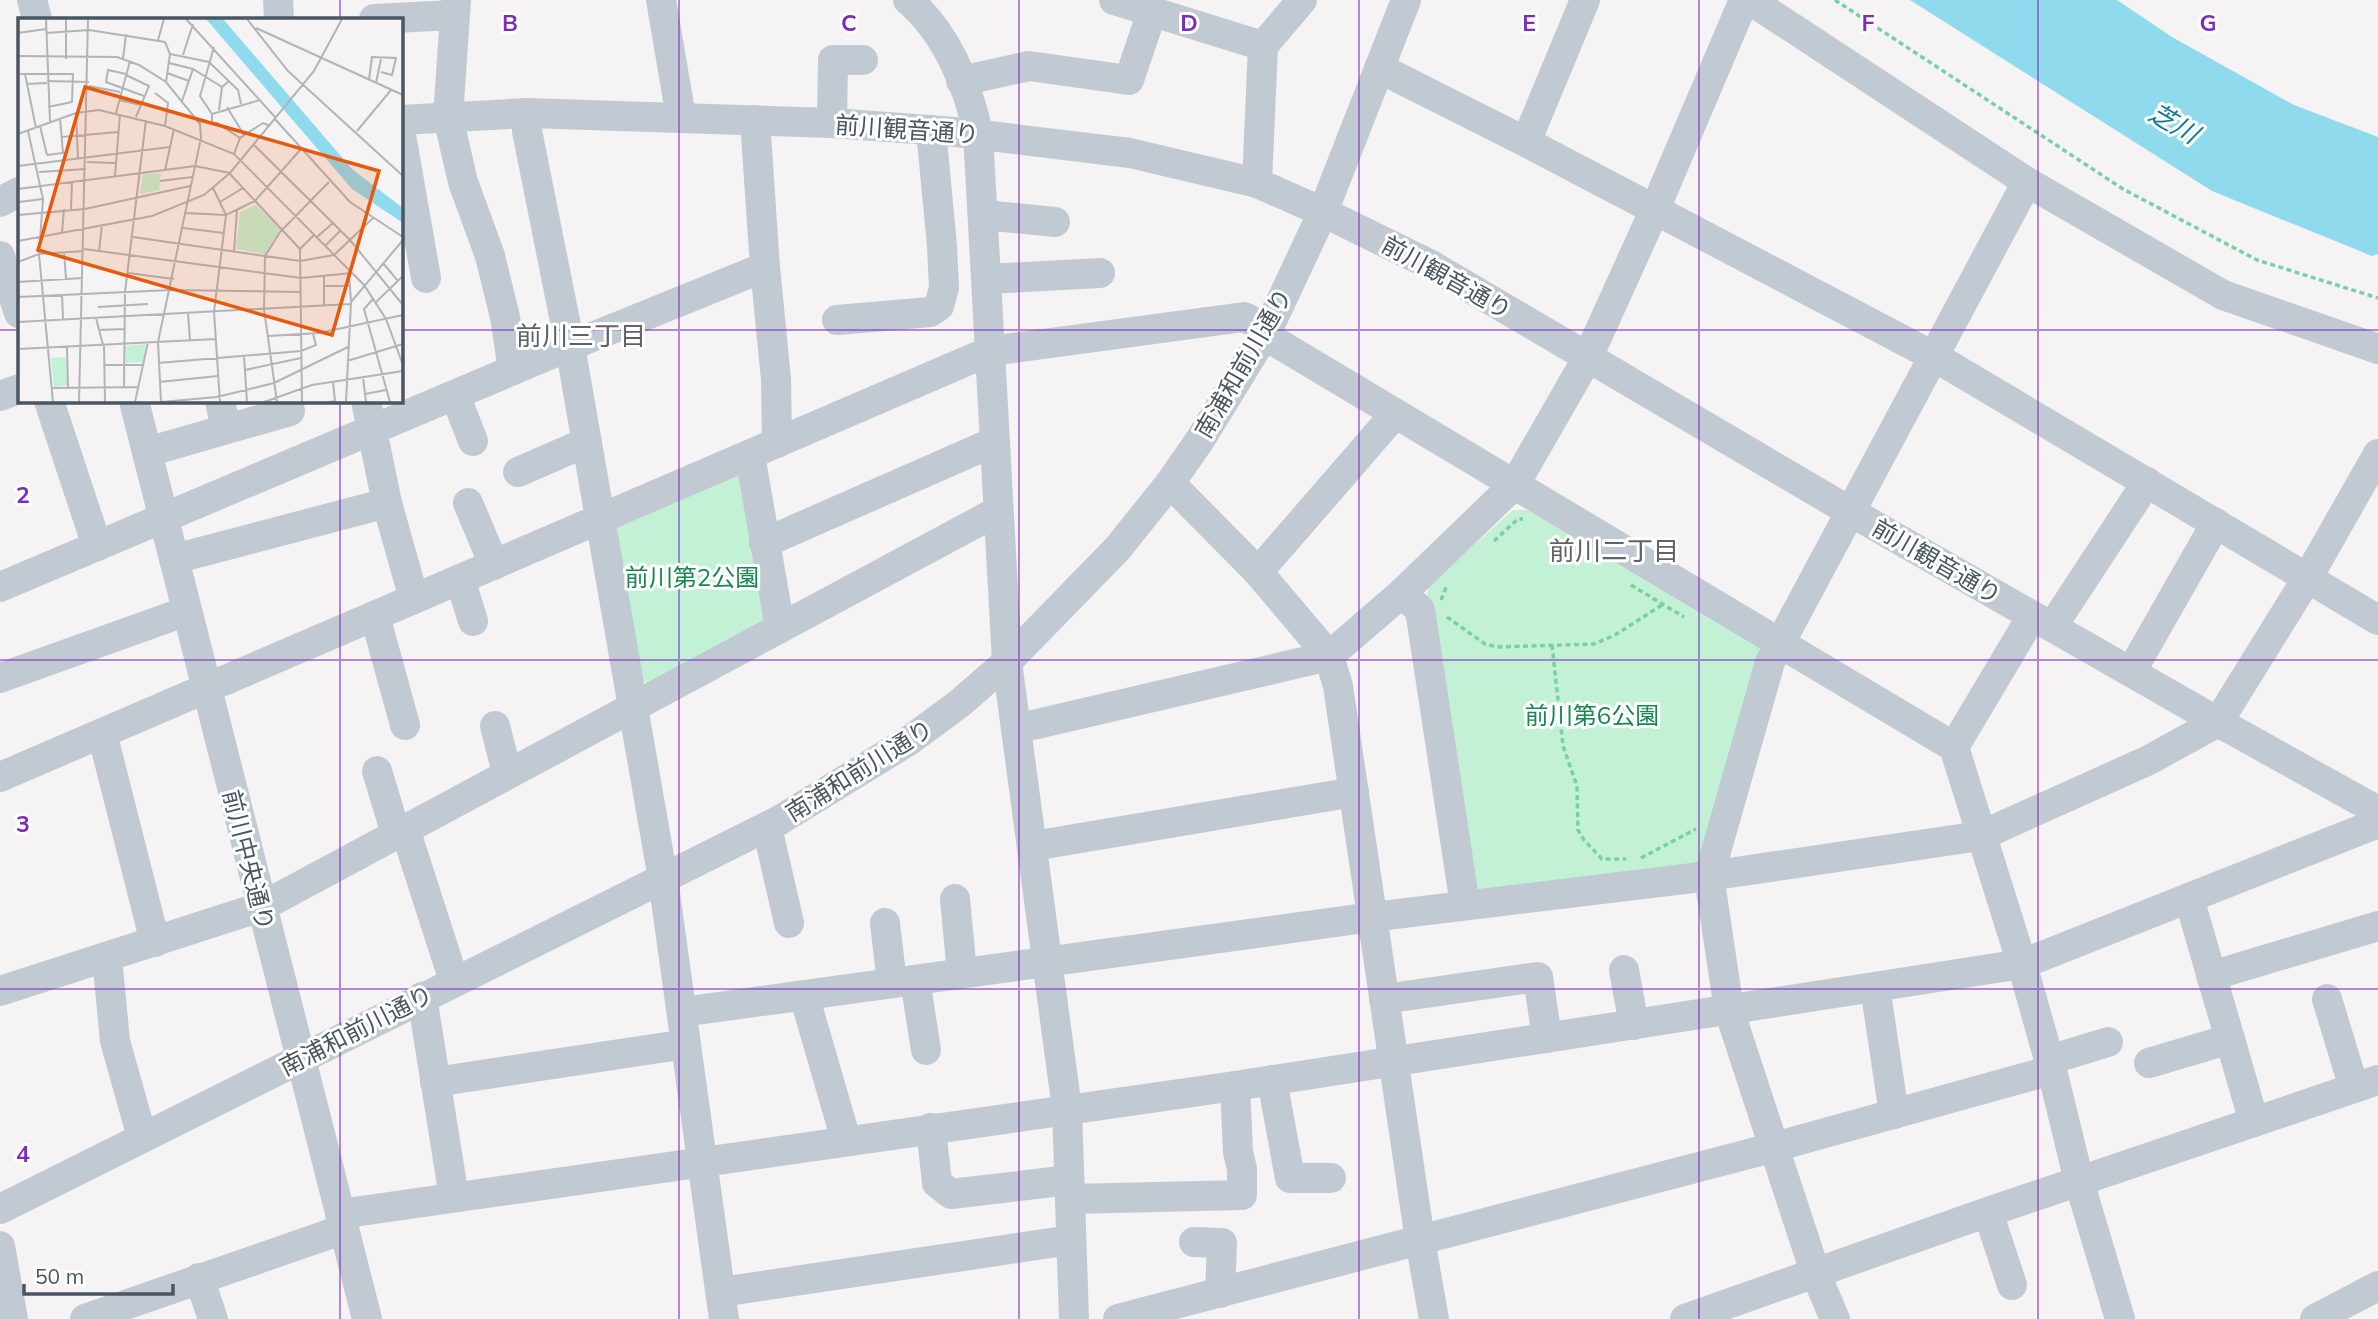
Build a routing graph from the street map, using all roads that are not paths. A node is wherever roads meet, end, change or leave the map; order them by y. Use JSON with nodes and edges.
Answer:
{"nodes":[{"id":1,"x":33,"y":0,"type":"edge"},
{"id":2,"x":278,"y":0,"type":"edge"},
{"id":3,"x":661,"y":0,"type":"edge"},
{"id":4,"x":1114,"y":0,"type":"edge"},
{"id":5,"x":1406,"y":0,"type":"edge"},
{"id":6,"x":1585,"y":0,"type":"edge"},
{"id":7,"x":1744,"y":0,"type":"edge"},
{"id":8,"x":1750,"y":0,"type":"edge"},
{"id":9,"x":922,"y":3,"type":"edge"},
{"id":10,"x":1287,"y":5,"type":"edge"},
{"id":11,"x":455,"y":7,"type":"edge"},
{"id":12,"x":1152,"y":12,"type":"junction"},
{"id":13,"x":37,"y":18,"type":"edge"},
{"id":14,"x":279,"y":18,"type":"edge"},
{"id":15,"x":381,"y":18,"type":"edge"},
{"id":16,"x":1263,"y":46,"type":"junction"},
{"id":17,"x":863,"y":60,"type":"dead end"},
{"id":18,"x":1379,"y":68,"type":"junction"},
{"id":19,"x":961,"y":81,"type":"junction"},
{"id":20,"x":527,"y":113,"type":"junction"},
{"id":21,"x":448,"y":117,"type":"junction"},
{"id":22,"x":681,"y":117,"type":"junction"},
{"id":23,"x":402,"y":120,"type":"edge"},
{"id":24,"x":755,"y":120,"type":"junction"},
{"id":25,"x":832,"y":122,"type":"junction"},
{"id":26,"x":931,"y":130,"type":"junction"},
{"id":27,"x":978,"y":133,"type":"junction"},
{"id":28,"x":402,"y":141,"type":"edge"},
{"id":29,"x":1526,"y":142,"type":"junction"},
{"id":30,"x":2027,"y":182,"type":"junction"},
{"id":31,"x":1257,"y":183,"type":"junction"},
{"id":32,"x":18,"y":193,"type":"edge"},
{"id":33,"x":0,"y":202,"type":"edge"},
{"id":34,"x":1655,"y":209,"type":"junction"},
{"id":35,"x":1323,"y":212,"type":"junction"},
{"id":36,"x":984,"y":215,"type":"junction"},
{"id":37,"x":1055,"y":222,"type":"dead end"},
{"id":38,"x":0,"y":257,"type":"edge"},
{"id":39,"x":765,"y":267,"type":"junction"},
{"id":40,"x":1100,"y":273,"type":"dead end"},
{"id":41,"x":426,"y":278,"type":"dead end"},
{"id":42,"x":987,"y":279,"type":"junction"},
{"id":43,"x":18,"y":310,"type":"edge"},
{"id":44,"x":836,"y":320,"type":"dead end"},
{"id":45,"x":1266,"y":332,"type":"junction"},
{"id":46,"x":570,"y":346,"type":"junction"},
{"id":47,"x":2378,"y":349,"type":"edge"},
{"id":48,"x":990,"y":351,"type":"junction"},
{"id":49,"x":1588,"y":357,"type":"junction"},
{"id":50,"x":1936,"y":357,"type":"junction"},
{"id":51,"x":513,"y":370,"type":"junction"},
{"id":52,"x":18,"y":389,"type":"edge"},
{"id":53,"x":455,"y":395,"type":"junction"},
{"id":54,"x":0,"y":396,"type":"edge"},
{"id":55,"x":49,"y":402,"type":"edge"},
{"id":56,"x":134,"y":402,"type":"edge"},
{"id":57,"x":287,"y":402,"type":"edge"},
{"id":58,"x":366,"y":402,"type":"edge"},
{"id":59,"x":1395,"y":414,"type":"junction"},
{"id":60,"x":223,"y":415,"type":"edge"},
{"id":61,"x":372,"y":431,"type":"junction"},
{"id":62,"x":473,"y":442,"type":"dead end"},
{"id":63,"x":587,"y":442,"type":"junction"},
{"id":64,"x":994,"y":442,"type":"junction"},
{"id":65,"x":777,"y":443,"type":"junction"},
{"id":66,"x":147,"y":452,"type":"junction"},
{"id":67,"x":2378,"y":454,"type":"edge"},
{"id":68,"x":750,"y":455,"type":"junction"},
{"id":69,"x":518,"y":472,"type":"dead end"},
{"id":70,"x":2147,"y":482,"type":"junction"},
{"id":71,"x":1170,"y":483,"type":"junction"},
{"id":72,"x":1515,"y":484,"type":"junction"},
{"id":73,"x":387,"y":503,"type":"junction"},
{"id":74,"x":468,"y":503,"type":"dead end"},
{"id":75,"x":998,"y":511,"type":"junction"},
{"id":76,"x":1851,"y":512,"type":"junction"},
{"id":77,"x":164,"y":517,"type":"junction"},
{"id":78,"x":601,"y":520,"type":"junction"},
{"id":79,"x":2216,"y":523,"type":"junction"},
{"id":80,"x":764,"y":543,"type":"junction"},
{"id":81,"x":97,"y":546,"type":"junction"},
{"id":82,"x":174,"y":559,"type":"junction"},
{"id":83,"x":494,"y":565,"type":"junction"},
{"id":84,"x":1258,"y":572,"type":"junction"},
{"id":85,"x":2308,"y":577,"type":"junction"},
{"id":86,"x":460,"y":579,"type":"junction"},
{"id":87,"x":0,"y":587,"type":"edge"},
{"id":88,"x":1402,"y":593,"type":"junction"},
{"id":89,"x":414,"y":599,"type":"junction"},
{"id":90,"x":187,"y":611,"type":"junction"},
{"id":91,"x":375,"y":616,"type":"junction"},
{"id":92,"x":2378,"y":620,"type":"edge"},
{"id":93,"x":473,"y":621,"type":"dead end"},
{"id":94,"x":2042,"y":621,"type":"junction"},
{"id":95,"x":779,"y":628,"type":"junction"},
{"id":96,"x":1779,"y":644,"type":"junction"},
{"id":97,"x":1328,"y":656,"type":"junction"},
{"id":98,"x":1007,"y":662,"type":"junction"},
{"id":99,"x":2131,"y":673,"type":"junction"},
{"id":100,"x":0,"y":678,"type":"edge"},
{"id":101,"x":206,"y":688,"type":"junction"},
{"id":102,"x":633,"y":705,"type":"junction"},
{"id":103,"x":2218,"y":722,"type":"junction"},
{"id":104,"x":405,"y":725,"type":"dead end"},
{"id":105,"x":495,"y":726,"type":"dead end"},
{"id":106,"x":1016,"y":729,"type":"junction"},
{"id":107,"x":102,"y":733,"type":"junction"},
{"id":108,"x":1954,"y":747,"type":"junction"},
{"id":109,"x":377,"y":771,"type":"dead end"},
{"id":110,"x":507,"y":774,"type":"junction"},
{"id":111,"x":0,"y":776,"type":"edge"},
{"id":112,"x":1354,"y":792,"type":"junction"},
{"id":113,"x":2377,"y":825,"type":"edge"},
{"id":114,"x":767,"y":827,"type":"junction"},
{"id":115,"x":401,"y":831,"type":"junction"},
{"id":116,"x":1980,"y":836,"type":"junction"},
{"id":117,"x":1033,"y":846,"type":"junction"},
{"id":118,"x":1709,"y":876,"type":"junction"},
{"id":119,"x":663,"y":879,"type":"junction"},
{"id":120,"x":2189,"y":898,"type":"junction"},
{"id":121,"x":955,"y":899,"type":"dead end"},
{"id":122,"x":1465,"y":905,"type":"junction"},
{"id":123,"x":261,"y":907,"type":"junction"},
{"id":124,"x":1372,"y":917,"type":"junction"},
{"id":125,"x":789,"y":923,"type":"dead end"},
{"id":126,"x":885,"y":923,"type":"dead end"},
{"id":127,"x":2378,"y":926,"type":"edge"},
{"id":128,"x":156,"y":942,"type":"junction"},
{"id":129,"x":107,"y":957,"type":"junction"},
{"id":130,"x":1048,"y":961,"type":"junction"},
{"id":131,"x":2022,"y":964,"type":"junction"},
{"id":132,"x":1624,"y":970,"type":"dead end"},
{"id":133,"x":962,"y":973,"type":"junction"},
{"id":134,"x":2211,"y":976,"type":"junction"},
{"id":135,"x":454,"y":981,"type":"junction"},
{"id":136,"x":904,"y":981,"type":"junction"},
{"id":137,"x":1875,"y":987,"type":"junction"},
{"id":138,"x":0,"y":991,"type":"edge"},
{"id":139,"x":804,"y":995,"type":"junction"},
{"id":140,"x":422,"y":997,"type":"junction"},
{"id":141,"x":1384,"y":999,"type":"junction"},
{"id":142,"x":2327,"y":999,"type":"dead end"},
{"id":143,"x":1728,"y":1010,"type":"junction"},
{"id":144,"x":682,"y":1012,"type":"junction"},
{"id":145,"x":1634,"y":1025,"type":"junction"},
{"id":146,"x":1547,"y":1038,"type":"junction"},
{"id":147,"x":2230,"y":1039,"type":"junction"},
{"id":148,"x":2108,"y":1042,"type":"dead end"},
{"id":149,"x":686,"y":1044,"type":"junction"},
{"id":150,"x":926,"y":1050,"type":"dead end"},
{"id":151,"x":300,"y":1059,"type":"junction"},
{"id":152,"x":1393,"y":1060,"type":"junction"},
{"id":153,"x":2149,"y":1063,"type":"dead end"},
{"id":154,"x":2050,"y":1065,"type":"junction"},
{"id":155,"x":1272,"y":1080,"type":"junction"},
{"id":156,"x":435,"y":1082,"type":"junction"},
{"id":157,"x":2366,"y":1084,"type":"edge"},
{"id":158,"x":1235,"y":1086,"type":"junction"},
{"id":159,"x":1067,"y":1109,"type":"junction"},
{"id":160,"x":1894,"y":1114,"type":"junction"},
{"id":161,"x":2254,"y":1122,"type":"junction"},
{"id":162,"x":932,"y":1128,"type":"junction"},
{"id":163,"x":142,"y":1137,"type":"junction"},
{"id":164,"x":846,"y":1140,"type":"junction"},
{"id":165,"x":1773,"y":1147,"type":"junction"},
{"id":166,"x":703,"y":1161,"type":"junction"},
{"id":167,"x":1331,"y":1178,"type":"dead end"},
{"id":168,"x":2079,"y":1181,"type":"junction"},
{"id":169,"x":1070,"y":1189,"type":"junction"},
{"id":170,"x":454,"y":1197,"type":"junction"},
{"id":171,"x":0,"y":1209,"type":"edge"},
{"id":172,"x":1988,"y":1212,"type":"junction"},
{"id":173,"x":342,"y":1221,"type":"junction"},
{"id":174,"x":1071,"y":1240,"type":"junction"},
{"id":175,"x":1420,"y":1240,"type":"junction"},
{"id":176,"x":1194,"y":1242,"type":"dead end"},
{"id":177,"x":0,"y":1246,"type":"edge"},
{"id":178,"x":1815,"y":1272,"type":"junction"},
{"id":179,"x":199,"y":1278,"type":"junction"},
{"id":180,"x":2012,"y":1285,"type":"dead end"},
{"id":181,"x":2378,"y":1286,"type":"edge"},
{"id":182,"x":1220,"y":1293,"type":"junction"},
{"id":183,"x":722,"y":1306,"type":"edge"},
{"id":184,"x":13,"y":1319,"type":"edge"},
{"id":185,"x":85,"y":1319,"type":"edge"},
{"id":186,"x":213,"y":1319,"type":"edge"},
{"id":187,"x":367,"y":1319,"type":"edge"},
{"id":188,"x":1074,"y":1319,"type":"edge"},
{"id":189,"x":1118,"y":1319,"type":"edge"},
{"id":190,"x":1434,"y":1319,"type":"edge"},
{"id":191,"x":1685,"y":1319,"type":"edge"},
{"id":192,"x":1835,"y":1319,"type":"edge"},
{"id":193,"x":2120,"y":1319,"type":"edge"},
{"id":194,"x":2315,"y":1319,"type":"edge"}],
"edges":[{"from":1,"to":13,"type":"street"},
{"from":2,"to":14,"type":"street"},
{"from":3,"to":22,"type":"street"},
{"from":4,"to":12,"type":"street"},
{"from":5,"to":18,"type":"street","name":"南浦和前川通り"},
{"from":6,"to":29,"type":"street"},
{"from":7,"to":34,"type":"street"},
{"from":8,"to":30,"type":"street"},
{"from":9,"to":19,"type":"street"},
{"from":10,"to":16,"type":"street"},
{"from":11,"to":15,"type":"street"},
{"from":11,"to":21,"type":"street"},
{"from":12,"to":16,"type":"street"},
{"from":12,"to":19,"type":"street"},
{"from":16,"to":31,"type":"street"},
{"from":17,"to":25,"type":"street"},
{"from":18,"to":29,"type":"street"},
{"from":18,"to":35,"type":"street","name":"南浦和前川通り"},
{"from":19,"to":27,"type":"street"},
{"from":20,"to":21,"type":"street","name":"前川観音通り"},
{"from":20,"to":22,"type":"street","name":"前川観音通り"},
{"from":20,"to":46,"type":"street"},
{"from":21,"to":23,"type":"street","name":"前川観音通り"},
{"from":21,"to":51,"type":"street"},
{"from":22,"to":24,"type":"street","name":"前川観音通り"},
{"from":24,"to":25,"type":"street","name":"前川観音通り"},
{"from":24,"to":39,"type":"street"},
{"from":25,"to":26,"type":"street","name":"前川観音通り"},
{"from":26,"to":27,"type":"street","name":"前川観音通り"},
{"from":26,"to":44,"type":"street"},
{"from":27,"to":31,"type":"street","name":"前川観音通り"},
{"from":27,"to":36,"type":"street"},
{"from":28,"to":41,"type":"street"},
{"from":29,"to":34,"type":"street"},
{"from":30,"to":47,"type":"street"},
{"from":30,"to":50,"type":"street"},
{"from":31,"to":35,"type":"street","name":"前川観音通り"},
{"from":32,"to":33,"type":"street"},
{"from":34,"to":49,"type":"street"},
{"from":34,"to":50,"type":"street"},
{"from":35,"to":45,"type":"street","name":"南浦和前川通り"},
{"from":35,"to":49,"type":"street","name":"前川観音通り"},
{"from":36,"to":37,"type":"street"},
{"from":36,"to":42,"type":"street"},
{"from":38,"to":43,"type":"street"},
{"from":39,"to":46,"type":"street"},
{"from":39,"to":65,"type":"street"},
{"from":40,"to":42,"type":"street"},
{"from":42,"to":48,"type":"street"},
{"from":45,"to":48,"type":"street"},
{"from":45,"to":59,"type":"street"},
{"from":45,"to":71,"type":"street","name":"南浦和前川通り"},
{"from":46,"to":51,"type":"street"},
{"from":46,"to":63,"type":"street"},
{"from":48,"to":64,"type":"street"},
{"from":48,"to":65,"type":"street"},
{"from":49,"to":72,"type":"street"},
{"from":49,"to":76,"type":"street","name":"前川観音通り"},
{"from":50,"to":70,"type":"street"},
{"from":50,"to":76,"type":"street"},
{"from":51,"to":53,"type":"street"},
{"from":52,"to":54,"type":"street"},
{"from":53,"to":61,"type":"street"},
{"from":53,"to":62,"type":"street"},
{"from":55,"to":81,"type":"street"},
{"from":56,"to":66,"type":"street","name":"前川中央通り"},
{"from":57,"to":60,"type":"street"},
{"from":58,"to":61,"type":"street"},
{"from":59,"to":72,"type":"street"},
{"from":59,"to":84,"type":"street"},
{"from":60,"to":66,"type":"street"},
{"from":61,"to":73,"type":"street"},
{"from":61,"to":77,"type":"street"},
{"from":63,"to":69,"type":"street"},
{"from":63,"to":78,"type":"street"},
{"from":64,"to":75,"type":"street"},
{"from":64,"to":80,"type":"street"},
{"from":65,"to":68,"type":"street"},
{"from":66,"to":77,"type":"street","name":"前川中央通り"},
{"from":67,"to":85,"type":"street"},
{"from":68,"to":78,"type":"street"},
{"from":68,"to":80,"type":"street"},
{"from":70,"to":79,"type":"street"},
{"from":70,"to":94,"type":"street"},
{"from":71,"to":84,"type":"street"},
{"from":71,"to":98,"type":"street","name":"南浦和前川通り"},
{"from":72,"to":88,"type":"street"},
{"from":72,"to":96,"type":"street"},
{"from":73,"to":82,"type":"street"},
{"from":73,"to":89,"type":"street"},
{"from":74,"to":83,"type":"street"},
{"from":75,"to":95,"type":"street"},
{"from":75,"to":98,"type":"street"},
{"from":76,"to":94,"type":"street","name":"前川観音通り"},
{"from":76,"to":96,"type":"street"},
{"from":77,"to":81,"type":"street"},
{"from":77,"to":82,"type":"street","name":"前川中央通り"},
{"from":78,"to":83,"type":"street"},
{"from":78,"to":102,"type":"street"},
{"from":79,"to":85,"type":"street"},
{"from":79,"to":99,"type":"street"},
{"from":80,"to":95,"type":"street"},
{"from":81,"to":87,"type":"street"},
{"from":82,"to":90,"type":"street","name":"前川中央通り"},
{"from":83,"to":86,"type":"street"},
{"from":84,"to":97,"type":"street"},
{"from":85,"to":92,"type":"street"},
{"from":85,"to":103,"type":"street"},
{"from":86,"to":89,"type":"street"},
{"from":86,"to":93,"type":"street"},
{"from":88,"to":97,"type":"street"},
{"from":88,"to":122,"type":"street"},
{"from":89,"to":91,"type":"street"},
{"from":90,"to":100,"type":"street"},
{"from":90,"to":101,"type":"street","name":"前川中央通り"},
{"from":91,"to":101,"type":"street"},
{"from":91,"to":104,"type":"street"},
{"from":94,"to":99,"type":"street","name":"前川観音通り"},
{"from":94,"to":108,"type":"street"},
{"from":95,"to":102,"type":"street"},
{"from":96,"to":108,"type":"street"},
{"from":96,"to":118,"type":"street"},
{"from":97,"to":106,"type":"street"},
{"from":97,"to":112,"type":"street"},
{"from":98,"to":106,"type":"street"},
{"from":98,"to":114,"type":"street","name":"南浦和前川通り"},
{"from":99,"to":103,"type":"street","name":"前川観音通り"},
{"from":101,"to":107,"type":"street"},
{"from":101,"to":123,"type":"street","name":"前川中央通り"},
{"from":102,"to":110,"type":"street"},
{"from":102,"to":119,"type":"street"},
{"from":103,"to":113,"type":"street","name":"前川観音通り"},
{"from":103,"to":116,"type":"street"},
{"from":105,"to":110,"type":"street"},
{"from":106,"to":117,"type":"street"},
{"from":107,"to":111,"type":"street"},
{"from":107,"to":128,"type":"street"},
{"from":108,"to":116,"type":"street"},
{"from":109,"to":115,"type":"street"},
{"from":110,"to":115,"type":"street"},
{"from":112,"to":117,"type":"street"},
{"from":112,"to":124,"type":"street"},
{"from":113,"to":120,"type":"street"},
{"from":114,"to":119,"type":"street","name":"南浦和前川通り"},
{"from":114,"to":125,"type":"street"},
{"from":115,"to":123,"type":"street"},
{"from":115,"to":135,"type":"street"},
{"from":116,"to":118,"type":"street"},
{"from":116,"to":131,"type":"street"},
{"from":117,"to":130,"type":"street"},
{"from":118,"to":122,"type":"street"},
{"from":118,"to":143,"type":"street"},
{"from":119,"to":135,"type":"street","name":"南浦和前川通り"},
{"from":119,"to":144,"type":"street"},
{"from":120,"to":131,"type":"street"},
{"from":120,"to":134,"type":"street"},
{"from":121,"to":133,"type":"street"},
{"from":122,"to":124,"type":"street"},
{"from":123,"to":128,"type":"street"},
{"from":123,"to":151,"type":"street","name":"前川中央通り"},
{"from":124,"to":130,"type":"street"},
{"from":124,"to":141,"type":"street"},
{"from":126,"to":136,"type":"street"},
{"from":127,"to":134,"type":"street"},
{"from":128,"to":129,"type":"street"},
{"from":129,"to":138,"type":"street"},
{"from":129,"to":163,"type":"street"},
{"from":130,"to":133,"type":"street"},
{"from":130,"to":159,"type":"street"},
{"from":131,"to":137,"type":"street"},
{"from":131,"to":154,"type":"street"},
{"from":132,"to":145,"type":"street"},
{"from":133,"to":136,"type":"street"},
{"from":134,"to":147,"type":"street"},
{"from":135,"to":140,"type":"street","name":"南浦和前川通り"},
{"from":136,"to":139,"type":"street"},
{"from":136,"to":150,"type":"street"},
{"from":137,"to":143,"type":"street"},
{"from":137,"to":160,"type":"street"},
{"from":139,"to":144,"type":"street"},
{"from":139,"to":164,"type":"street"},
{"from":140,"to":151,"type":"street","name":"南浦和前川通り"},
{"from":140,"to":156,"type":"street"},
{"from":141,"to":146,"type":"street"},
{"from":141,"to":152,"type":"street"},
{"from":142,"to":157,"type":"street"},
{"from":143,"to":145,"type":"street"},
{"from":143,"to":165,"type":"street"},
{"from":144,"to":149,"type":"street"},
{"from":145,"to":146,"type":"street"},
{"from":146,"to":152,"type":"street"},
{"from":147,"to":153,"type":"street"},
{"from":147,"to":161,"type":"street"},
{"from":148,"to":154,"type":"street"},
{"from":149,"to":156,"type":"street"},
{"from":149,"to":166,"type":"street"},
{"from":151,"to":163,"type":"street","name":"南浦和前川通り"},
{"from":151,"to":173,"type":"street","name":"前川中央通り"},
{"from":152,"to":155,"type":"street"},
{"from":152,"to":175,"type":"street"},
{"from":154,"to":160,"type":"street"},
{"from":154,"to":168,"type":"street"},
{"from":155,"to":158,"type":"street"},
{"from":155,"to":167,"type":"street"},
{"from":156,"to":170,"type":"street"},
{"from":157,"to":161,"type":"street"},
{"from":158,"to":159,"type":"street"},
{"from":158,"to":169,"type":"street"},
{"from":159,"to":162,"type":"street"},
{"from":159,"to":169,"type":"street"},
{"from":160,"to":165,"type":"street"},
{"from":161,"to":168,"type":"street"},
{"from":162,"to":164,"type":"street"},
{"from":162,"to":169,"type":"street"},
{"from":163,"to":171,"type":"street","name":"南浦和前川通り"},
{"from":164,"to":166,"type":"street"},
{"from":165,"to":175,"type":"street"},
{"from":165,"to":178,"type":"street"},
{"from":166,"to":170,"type":"street"},
{"from":166,"to":183,"type":"street"},
{"from":168,"to":172,"type":"street"},
{"from":168,"to":193,"type":"street"},
{"from":169,"to":174,"type":"street"},
{"from":170,"to":173,"type":"street"},
{"from":172,"to":178,"type":"street"},
{"from":172,"to":180,"type":"street"},
{"from":173,"to":179,"type":"street"},
{"from":173,"to":187,"type":"street","name":"前川中央通り"},
{"from":174,"to":183,"type":"street"},
{"from":174,"to":188,"type":"street"},
{"from":175,"to":182,"type":"street"},
{"from":175,"to":190,"type":"street"},
{"from":176,"to":182,"type":"street"},
{"from":177,"to":184,"type":"street"},
{"from":178,"to":191,"type":"street"},
{"from":178,"to":192,"type":"street"},
{"from":179,"to":185,"type":"street"},
{"from":179,"to":186,"type":"street"},
{"from":181,"to":194,"type":"street"},
{"from":182,"to":189,"type":"street"}]}
